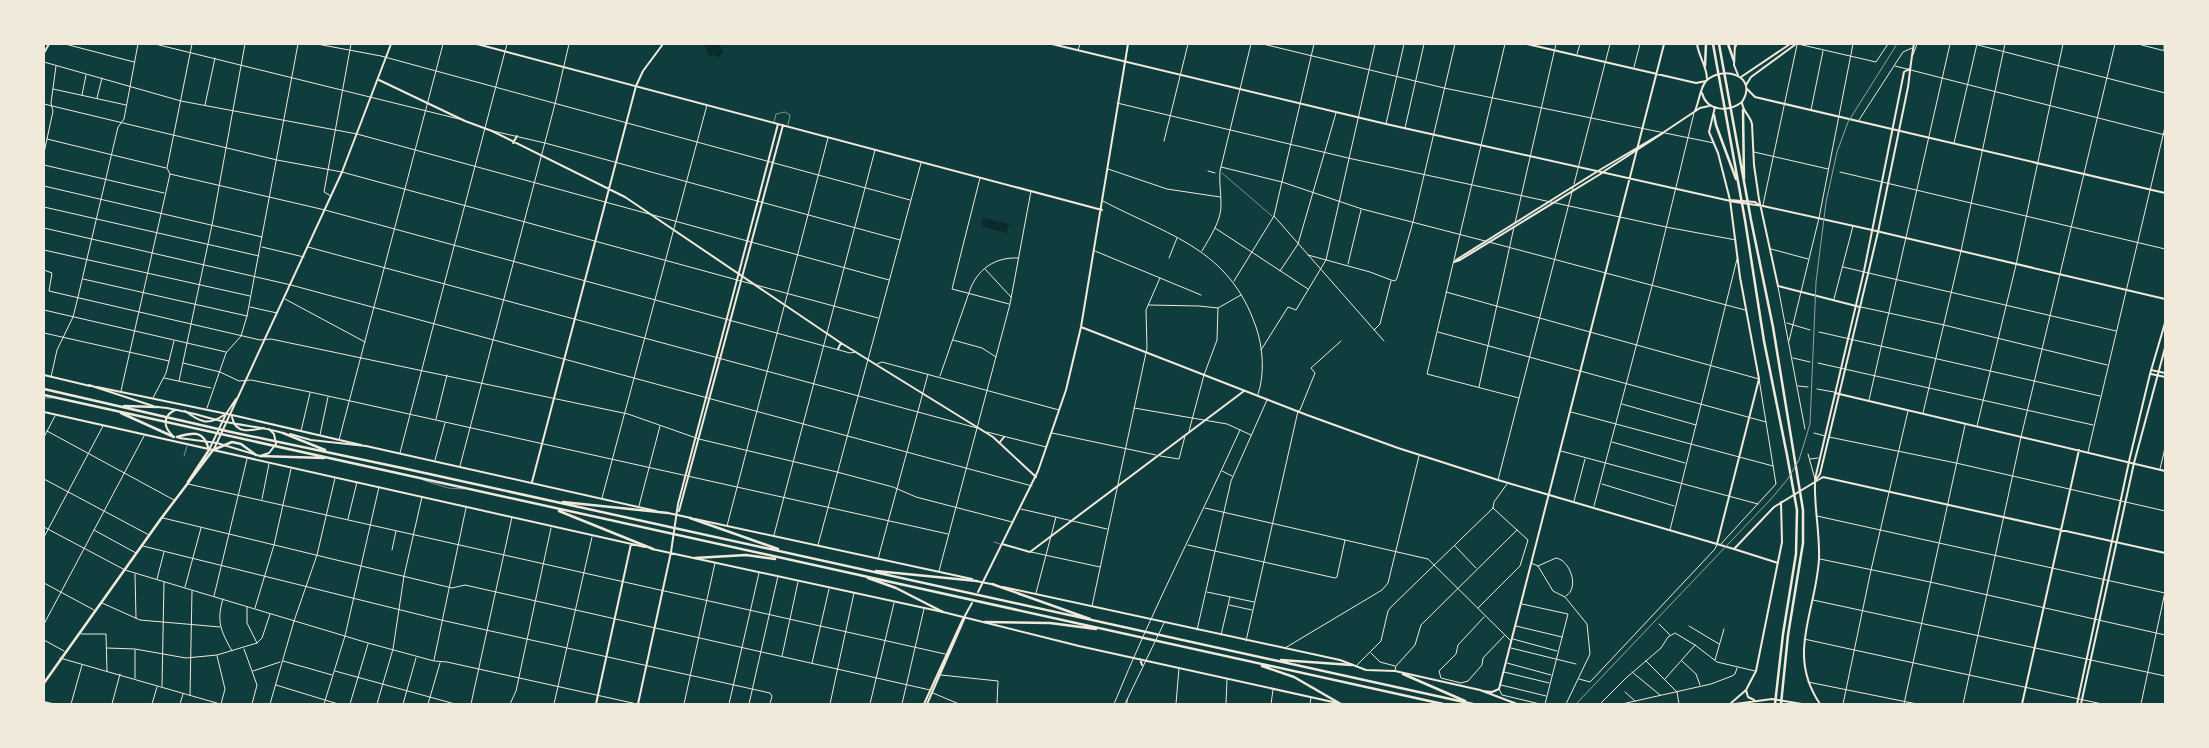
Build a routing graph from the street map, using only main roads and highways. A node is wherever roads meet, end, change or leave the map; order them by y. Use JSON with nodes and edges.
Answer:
{"nodes":[{"id":1,"x":1706,"y":44,"type":"edge"},
{"id":2,"x":1714,"y":44,"type":"edge"},
{"id":3,"x":1719,"y":44,"type":"edge"},
{"id":4,"x":1728,"y":44,"type":"edge"},
{"id":5,"x":1734,"y":61,"type":"road end"},
{"id":6,"x":1705,"y":66,"type":"road end"},
{"id":7,"x":1743,"y":110,"type":"road end"},
{"id":8,"x":1714,"y":115,"type":"road end"},
{"id":9,"x":1738,"y":185,"type":"junction"},
{"id":10,"x":1744,"y":185,"type":"junction"},
{"id":11,"x":44,"y":389,"type":"edge"},
{"id":12,"x":44,"y":397,"type":"edge"},
{"id":13,"x":118,"y":406,"type":"junction"},
{"id":14,"x":156,"y":407,"type":"road end"},
{"id":15,"x":115,"y":410,"type":"junction"},
{"id":16,"x":283,"y":433,"type":"road end"},
{"id":17,"x":211,"y":450,"type":"junction"},
{"id":18,"x":333,"y":453,"type":"junction"},
{"id":19,"x":333,"y":458,"type":"junction"},
{"id":20,"x":547,"y":500,"type":"junction"},
{"id":21,"x":548,"y":507,"type":"junction"},
{"id":22,"x":668,"y":513,"type":"road end"},
{"id":23,"x":690,"y":518,"type":"road end"},
{"id":24,"x":653,"y":549,"type":"road end"},
{"id":25,"x":794,"y":554,"type":"junction"},
{"id":26,"x":695,"y":558,"type":"road end"},
{"id":27,"x":790,"y":560,"type":"junction"},
{"id":28,"x":861,"y":569,"type":"junction"},
{"id":29,"x":860,"y":575,"type":"junction"},
{"id":30,"x":977,"y":581,"type":"road end"},
{"id":31,"x":992,"y":584,"type":"road end"},
{"id":32,"x":943,"y":612,"type":"road end"},
{"id":33,"x":985,"y":622,"type":"road end"},
{"id":34,"x":1101,"y":623,"type":"junction"},
{"id":35,"x":1115,"y":631,"type":"junction"},
{"id":36,"x":1267,"y":659,"type":"junction"},
{"id":37,"x":1253,"y":662,"type":"junction"},
{"id":38,"x":1352,"y":665,"type":"road end"},
{"id":39,"x":1403,"y":674,"type":"road end"},
{"id":40,"x":44,"y":683,"type":"edge"},
{"id":41,"x":1341,"y":704,"type":"edge"},
{"id":42,"x":1444,"y":704,"type":"edge"},
{"id":43,"x":1473,"y":704,"type":"edge"},
{"id":44,"x":1775,"y":704,"type":"edge"},
{"id":45,"x":1781,"y":704,"type":"edge"}],
"edges":[{"from":1,"to":6,"type":"highway"},
{"from":2,"to":9,"type":"highway"},
{"from":3,"to":10,"type":"highway"},
{"from":4,"to":5,"type":"highway"},
{"from":7,"to":10,"type":"highway"},
{"from":8,"to":9,"type":"highway"},
{"from":9,"to":44,"type":"highway"},
{"from":10,"to":45,"type":"highway"},
{"from":11,"to":13,"type":"highway"},
{"from":12,"to":15,"type":"highway"},
{"from":13,"to":14,"type":"highway"},
{"from":13,"to":18,"type":"highway"},
{"from":15,"to":17,"type":"highway"},
{"from":15,"to":19,"type":"highway"},
{"from":16,"to":18,"type":"highway"},
{"from":17,"to":19,"type":"highway"},
{"from":17,"to":40,"type":"highway"},
{"from":18,"to":20,"type":"highway"},
{"from":19,"to":21,"type":"highway"},
{"from":20,"to":22,"type":"highway"},
{"from":20,"to":25,"type":"highway"},
{"from":21,"to":24,"type":"highway"},
{"from":21,"to":27,"type":"highway"},
{"from":23,"to":25,"type":"highway"},
{"from":25,"to":28,"type":"highway"},
{"from":26,"to":27,"type":"highway"},
{"from":27,"to":29,"type":"highway"},
{"from":28,"to":30,"type":"highway"},
{"from":28,"to":34,"type":"highway"},
{"from":29,"to":32,"type":"highway"},
{"from":29,"to":35,"type":"highway"},
{"from":31,"to":34,"type":"highway"},
{"from":33,"to":35,"type":"highway"},
{"from":34,"to":36,"type":"highway"},
{"from":35,"to":37,"type":"highway"},
{"from":36,"to":38,"type":"highway"},
{"from":36,"to":43,"type":"highway"},
{"from":37,"to":41,"type":"highway"},
{"from":37,"to":42,"type":"highway"},
{"from":39,"to":43,"type":"highway"}]}
